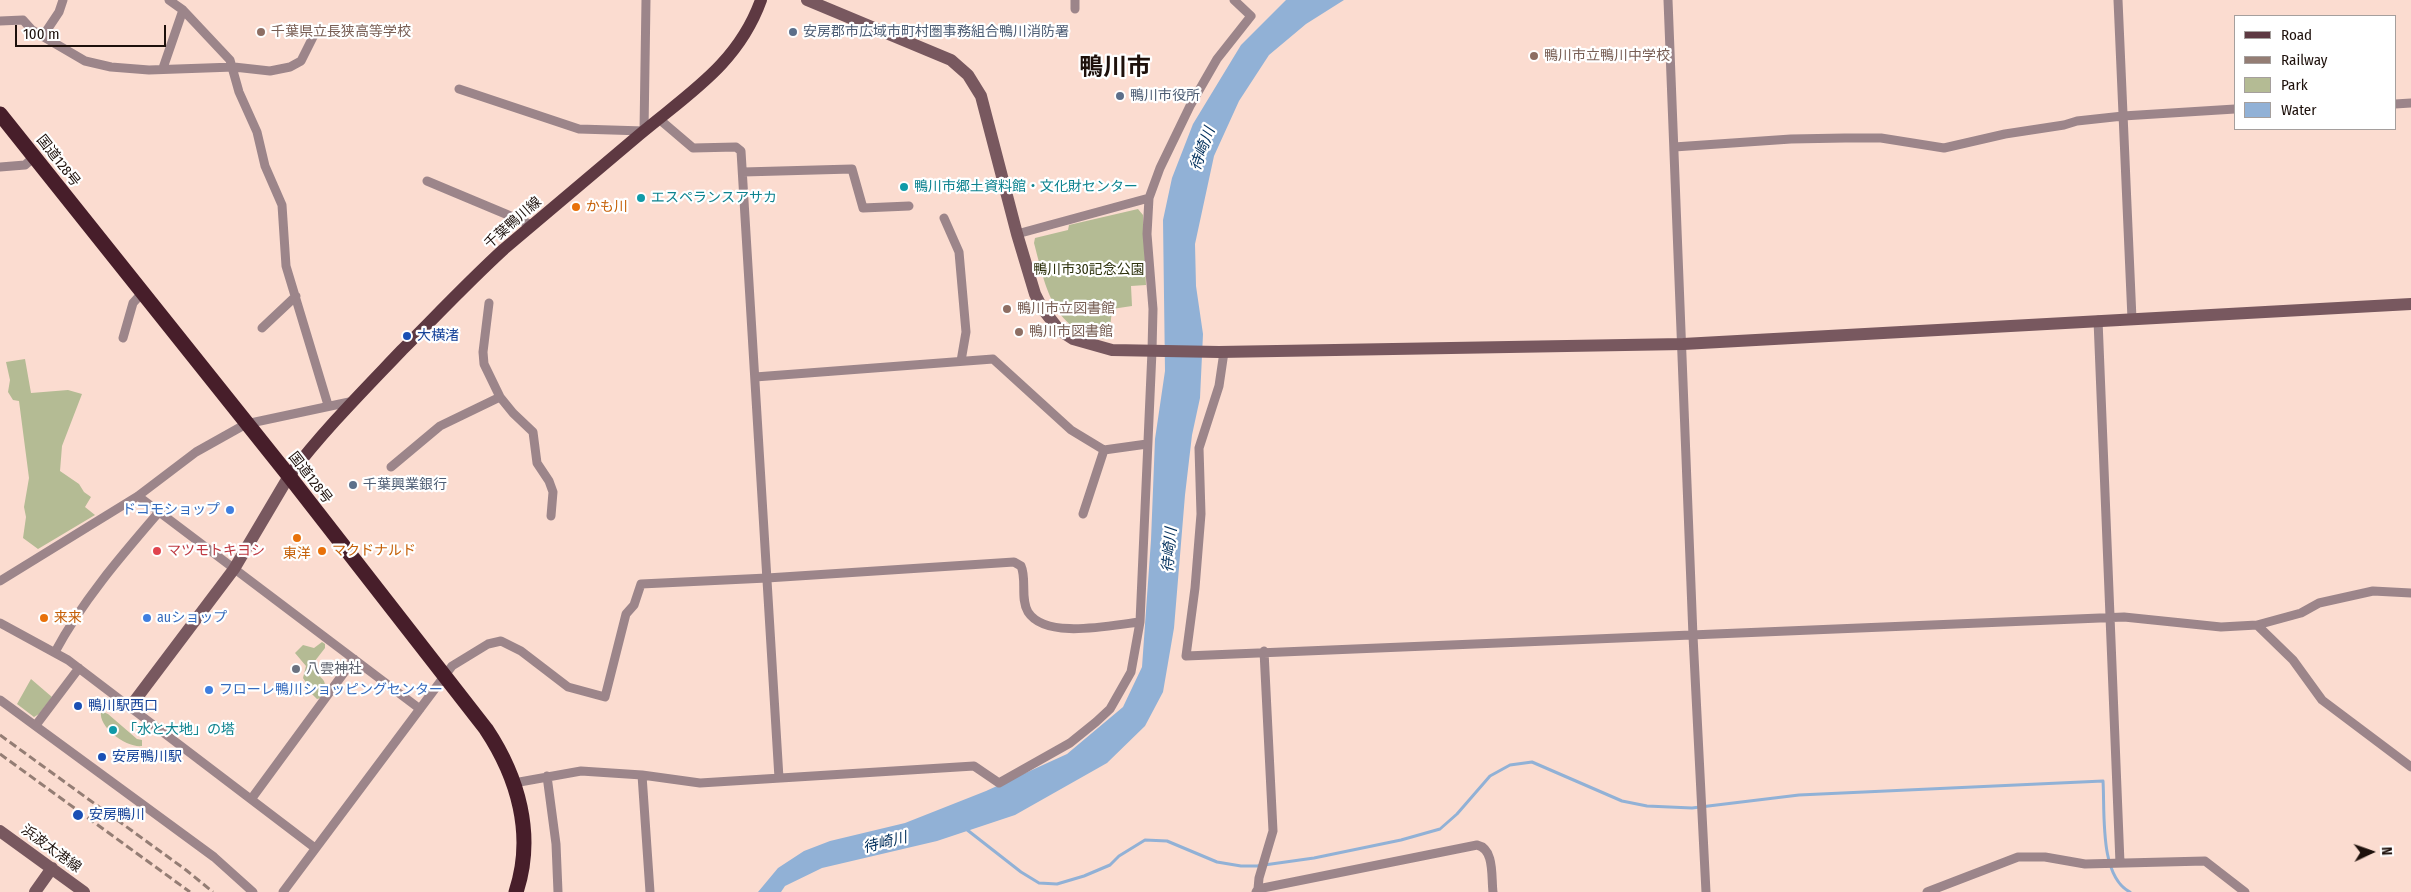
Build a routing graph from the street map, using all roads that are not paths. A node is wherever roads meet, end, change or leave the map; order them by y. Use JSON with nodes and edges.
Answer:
{"nodes":[{"id":1,"x":63,"y":0,"type":"edge"},
{"id":2,"x":169,"y":0,"type":"edge"},
{"id":3,"x":646,"y":0,"type":"edge"},
{"id":4,"x":761,"y":0,"type":"edge"},
{"id":5,"x":807,"y":0,"type":"edge"},
{"id":6,"x":1234,"y":0,"type":"edge"},
{"id":7,"x":1668,"y":0,"type":"edge"},
{"id":8,"x":2118,"y":0,"type":"edge"},
{"id":9,"x":183,"y":10,"type":"junction"},
{"id":10,"x":0,"y":21,"type":"edge"},
{"id":11,"x":366,"y":32,"type":"dead end"},
{"id":12,"x":43,"y":36,"type":"junction"},
{"id":13,"x":234,"y":67,"type":"junction"},
{"id":14,"x":163,"y":68,"type":"junction"},
{"id":15,"x":459,"y":89,"type":"dead end"},
{"id":16,"x":2411,"y":103,"type":"edge"},
{"id":17,"x":2396,"y":104,"type":"edge"},
{"id":18,"x":2234,"y":109,"type":"edge"},
{"id":19,"x":0,"y":114,"type":"edge"},
{"id":20,"x":2123,"y":116,"type":"junction"},
{"id":21,"x":659,"y":118,"type":"junction"},
{"id":22,"x":644,"y":131,"type":"junction"},
{"id":23,"x":1674,"y":147,"type":"junction"},
{"id":24,"x":33,"y":158,"type":"junction"},
{"id":25,"x":0,"y":168,"type":"edge"},
{"id":26,"x":743,"y":172,"type":"junction"},
{"id":27,"x":427,"y":181,"type":"dead end"},
{"id":28,"x":1149,"y":198,"type":"junction"},
{"id":29,"x":909,"y":206,"type":"dead end"},
{"id":30,"x":944,"y":218,"type":"dead end"},
{"id":31,"x":532,"y":225,"type":"junction"},
{"id":32,"x":1017,"y":234,"type":"junction"},
{"id":33,"x":142,"y":293,"type":"junction"},
{"id":34,"x":296,"y":296,"type":"junction"},
{"id":35,"x":489,"y":303,"type":"dead end"},
{"id":36,"x":2411,"y":304,"type":"edge"},
{"id":37,"x":2132,"y":319,"type":"junction"},
{"id":38,"x":2098,"y":320,"type":"junction"},
{"id":39,"x":262,"y":328,"type":"dead end"},
{"id":40,"x":123,"y":338,"type":"dead end"},
{"id":41,"x":1682,"y":344,"type":"junction"},
{"id":42,"x":1154,"y":351,"type":"junction"},
{"id":43,"x":1221,"y":352,"type":"junction"},
{"id":44,"x":961,"y":361,"type":"junction"},
{"id":45,"x":755,"y":377,"type":"junction"},
{"id":46,"x":500,"y":397,"type":"junction"},
{"id":47,"x":354,"y":401,"type":"junction"},
{"id":48,"x":328,"y":405,"type":"junction"},
{"id":49,"x":246,"y":424,"type":"junction"},
{"id":50,"x":1147,"y":444,"type":"junction"},
{"id":51,"x":1104,"y":450,"type":"junction"},
{"id":52,"x":391,"y":467,"type":"dead end"},
{"id":53,"x":289,"y":476,"type":"junction"},
{"id":54,"x":138,"y":496,"type":"junction"},
{"id":55,"x":159,"y":512,"type":"junction"},
{"id":56,"x":1083,"y":514,"type":"dead end"},
{"id":57,"x":551,"y":516,"type":"dead end"},
{"id":58,"x":234,"y":569,"type":"junction"},
{"id":59,"x":767,"y":578,"type":"junction"},
{"id":60,"x":0,"y":581,"type":"edge"},
{"id":61,"x":2411,"y":593,"type":"edge"},
{"id":62,"x":2111,"y":618,"type":"junction"},
{"id":63,"x":1140,"y":622,"type":"junction"},
{"id":64,"x":0,"y":623,"type":"edge"},
{"id":65,"x":2257,"y":625,"type":"junction"},
{"id":66,"x":1693,"y":636,"type":"junction"},
{"id":67,"x":1264,"y":651,"type":"junction"},
{"id":68,"x":55,"y":652,"type":"junction"},
{"id":69,"x":354,"y":659,"type":"junction"},
{"id":70,"x":79,"y":668,"type":"junction"},
{"id":71,"x":444,"y":674,"type":"junction"},
{"id":72,"x":0,"y":700,"type":"edge"},
{"id":73,"x":130,"y":707,"type":"junction"},
{"id":74,"x":420,"y":709,"type":"junction"},
{"id":75,"x":36,"y":726,"type":"junction"},
{"id":76,"x":2411,"y":768,"type":"edge"},
{"id":77,"x":642,"y":775,"type":"junction"},
{"id":78,"x":547,"y":776,"type":"junction"},
{"id":79,"x":779,"y":778,"type":"junction"},
{"id":80,"x":514,"y":783,"type":"junction"},
{"id":81,"x":252,"y":798,"type":"junction"},
{"id":82,"x":0,"y":831,"type":"edge"},
{"id":83,"x":315,"y":848,"type":"junction"},
{"id":84,"x":2117,"y":863,"type":"junction"},
{"id":85,"x":52,"y":868,"type":"junction"},
{"id":86,"x":1257,"y":891,"type":"edge"},
{"id":87,"x":36,"y":892,"type":"edge"},
{"id":88,"x":84,"y":892,"type":"edge"},
{"id":89,"x":253,"y":892,"type":"edge"},
{"id":90,"x":282,"y":892,"type":"edge"},
{"id":91,"x":516,"y":892,"type":"edge"},
{"id":92,"x":558,"y":892,"type":"edge"},
{"id":93,"x":650,"y":892,"type":"edge"},
{"id":94,"x":1493,"y":892,"type":"edge"},
{"id":95,"x":1706,"y":892,"type":"edge"},
{"id":96,"x":1927,"y":892,"type":"edge"},
{"id":97,"x":2245,"y":892,"type":"edge"}],
"edges":[{"from":1,"to":12,"type":"street"},
{"from":2,"to":9,"type":"street"},
{"from":3,"to":22,"type":"street"},
{"from":4,"to":21,"type":"main road","name":"千葉鴨川線"},
{"from":5,"to":32,"type":"street"},
{"from":6,"to":28,"type":"street"},
{"from":7,"to":23,"type":"street"},
{"from":8,"to":20,"type":"street"},
{"from":9,"to":13,"type":"street"},
{"from":9,"to":14,"type":"street"},
{"from":10,"to":12,"type":"street"},
{"from":11,"to":13,"type":"street"},
{"from":12,"to":14,"type":"street"},
{"from":13,"to":14,"type":"street"},
{"from":13,"to":34,"type":"street"},
{"from":15,"to":22,"type":"street"},
{"from":16,"to":17,"type":"street"},
{"from":18,"to":20,"type":"street"},
{"from":19,"to":24,"type":"highway","name":"国道128号"},
{"from":20,"to":23,"type":"street"},
{"from":20,"to":37,"type":"street"},
{"from":21,"to":22,"type":"main road","name":"千葉鴨川線"},
{"from":21,"to":26,"type":"street"},
{"from":22,"to":31,"type":"main road","name":"千葉鴨川線"},
{"from":23,"to":41,"type":"street"},
{"from":24,"to":25,"type":"street"},
{"from":24,"to":33,"type":"highway","name":"国道128号"},
{"from":26,"to":29,"type":"street"},
{"from":26,"to":45,"type":"street"},
{"from":27,"to":31,"type":"street"},
{"from":28,"to":32,"type":"street"},
{"from":28,"to":42,"type":"street"},
{"from":30,"to":44,"type":"street"},
{"from":31,"to":47,"type":"main road","name":"千葉鴨川線"},
{"from":32,"to":42,"type":"street"},
{"from":33,"to":40,"type":"street"},
{"from":33,"to":49,"type":"highway","name":"国道128号"},
{"from":34,"to":39,"type":"street"},
{"from":34,"to":48,"type":"street"},
{"from":35,"to":46,"type":"street"},
{"from":36,"to":37,"type":"street"},
{"from":37,"to":38,"type":"street"},
{"from":38,"to":41,"type":"street"},
{"from":38,"to":62,"type":"street"},
{"from":41,"to":43,"type":"street"},
{"from":41,"to":66,"type":"street"},
{"from":42,"to":43,"type":"street"},
{"from":42,"to":50,"type":"street"},
{"from":43,"to":67,"type":"street"},
{"from":44,"to":45,"type":"street"},
{"from":44,"to":51,"type":"street"},
{"from":45,"to":59,"type":"street"},
{"from":46,"to":52,"type":"street"},
{"from":46,"to":57,"type":"street"},
{"from":47,"to":48,"type":"street"},
{"from":47,"to":53,"type":"main road","name":"千葉鴨川線"},
{"from":48,"to":49,"type":"street"},
{"from":49,"to":53,"type":"highway","name":"国道128号"},
{"from":49,"to":54,"type":"street"},
{"from":50,"to":51,"type":"street"},
{"from":50,"to":63,"type":"street"},
{"from":51,"to":56,"type":"street"},
{"from":53,"to":58,"type":"street"},
{"from":53,"to":71,"type":"highway","name":"国道128号"},
{"from":54,"to":55,"type":"street"},
{"from":54,"to":60,"type":"street"},
{"from":55,"to":58,"type":"street"},
{"from":55,"to":68,"type":"street"},
{"from":58,"to":69,"type":"street"},
{"from":58,"to":73,"type":"street"},
{"from":59,"to":63,"type":"street"},
{"from":59,"to":71,"type":"street"},
{"from":59,"to":79,"type":"street"},
{"from":61,"to":65,"type":"street"},
{"from":62,"to":65,"type":"street"},
{"from":62,"to":66,"type":"street"},
{"from":62,"to":84,"type":"street"},
{"from":63,"to":79,"type":"street"},
{"from":64,"to":68,"type":"street"},
{"from":65,"to":76,"type":"street"},
{"from":66,"to":67,"type":"street"},
{"from":66,"to":95,"type":"street"},
{"from":67,"to":86,"type":"street"},
{"from":68,"to":70,"type":"street"},
{"from":69,"to":74,"type":"street"},
{"from":69,"to":81,"type":"street"},
{"from":70,"to":73,"type":"street"},
{"from":70,"to":75,"type":"street"},
{"from":71,"to":74,"type":"street"},
{"from":71,"to":80,"type":"highway","name":"国道128号"},
{"from":72,"to":75,"type":"street"},
{"from":73,"to":81,"type":"street"},
{"from":74,"to":83,"type":"street"},
{"from":75,"to":89,"type":"street"},
{"from":77,"to":78,"type":"street"},
{"from":77,"to":79,"type":"street"},
{"from":77,"to":93,"type":"street"},
{"from":78,"to":80,"type":"street"},
{"from":78,"to":92,"type":"street"},
{"from":80,"to":91,"type":"highway","name":"国道128号"},
{"from":81,"to":83,"type":"street"},
{"from":82,"to":85,"type":"street","name":"浜波太港線"},
{"from":83,"to":90,"type":"street"},
{"from":84,"to":96,"type":"street"},
{"from":84,"to":97,"type":"street"},
{"from":85,"to":87,"type":"street"},
{"from":85,"to":88,"type":"street","name":"浜波太港線"},
{"from":86,"to":94,"type":"street"}]}
